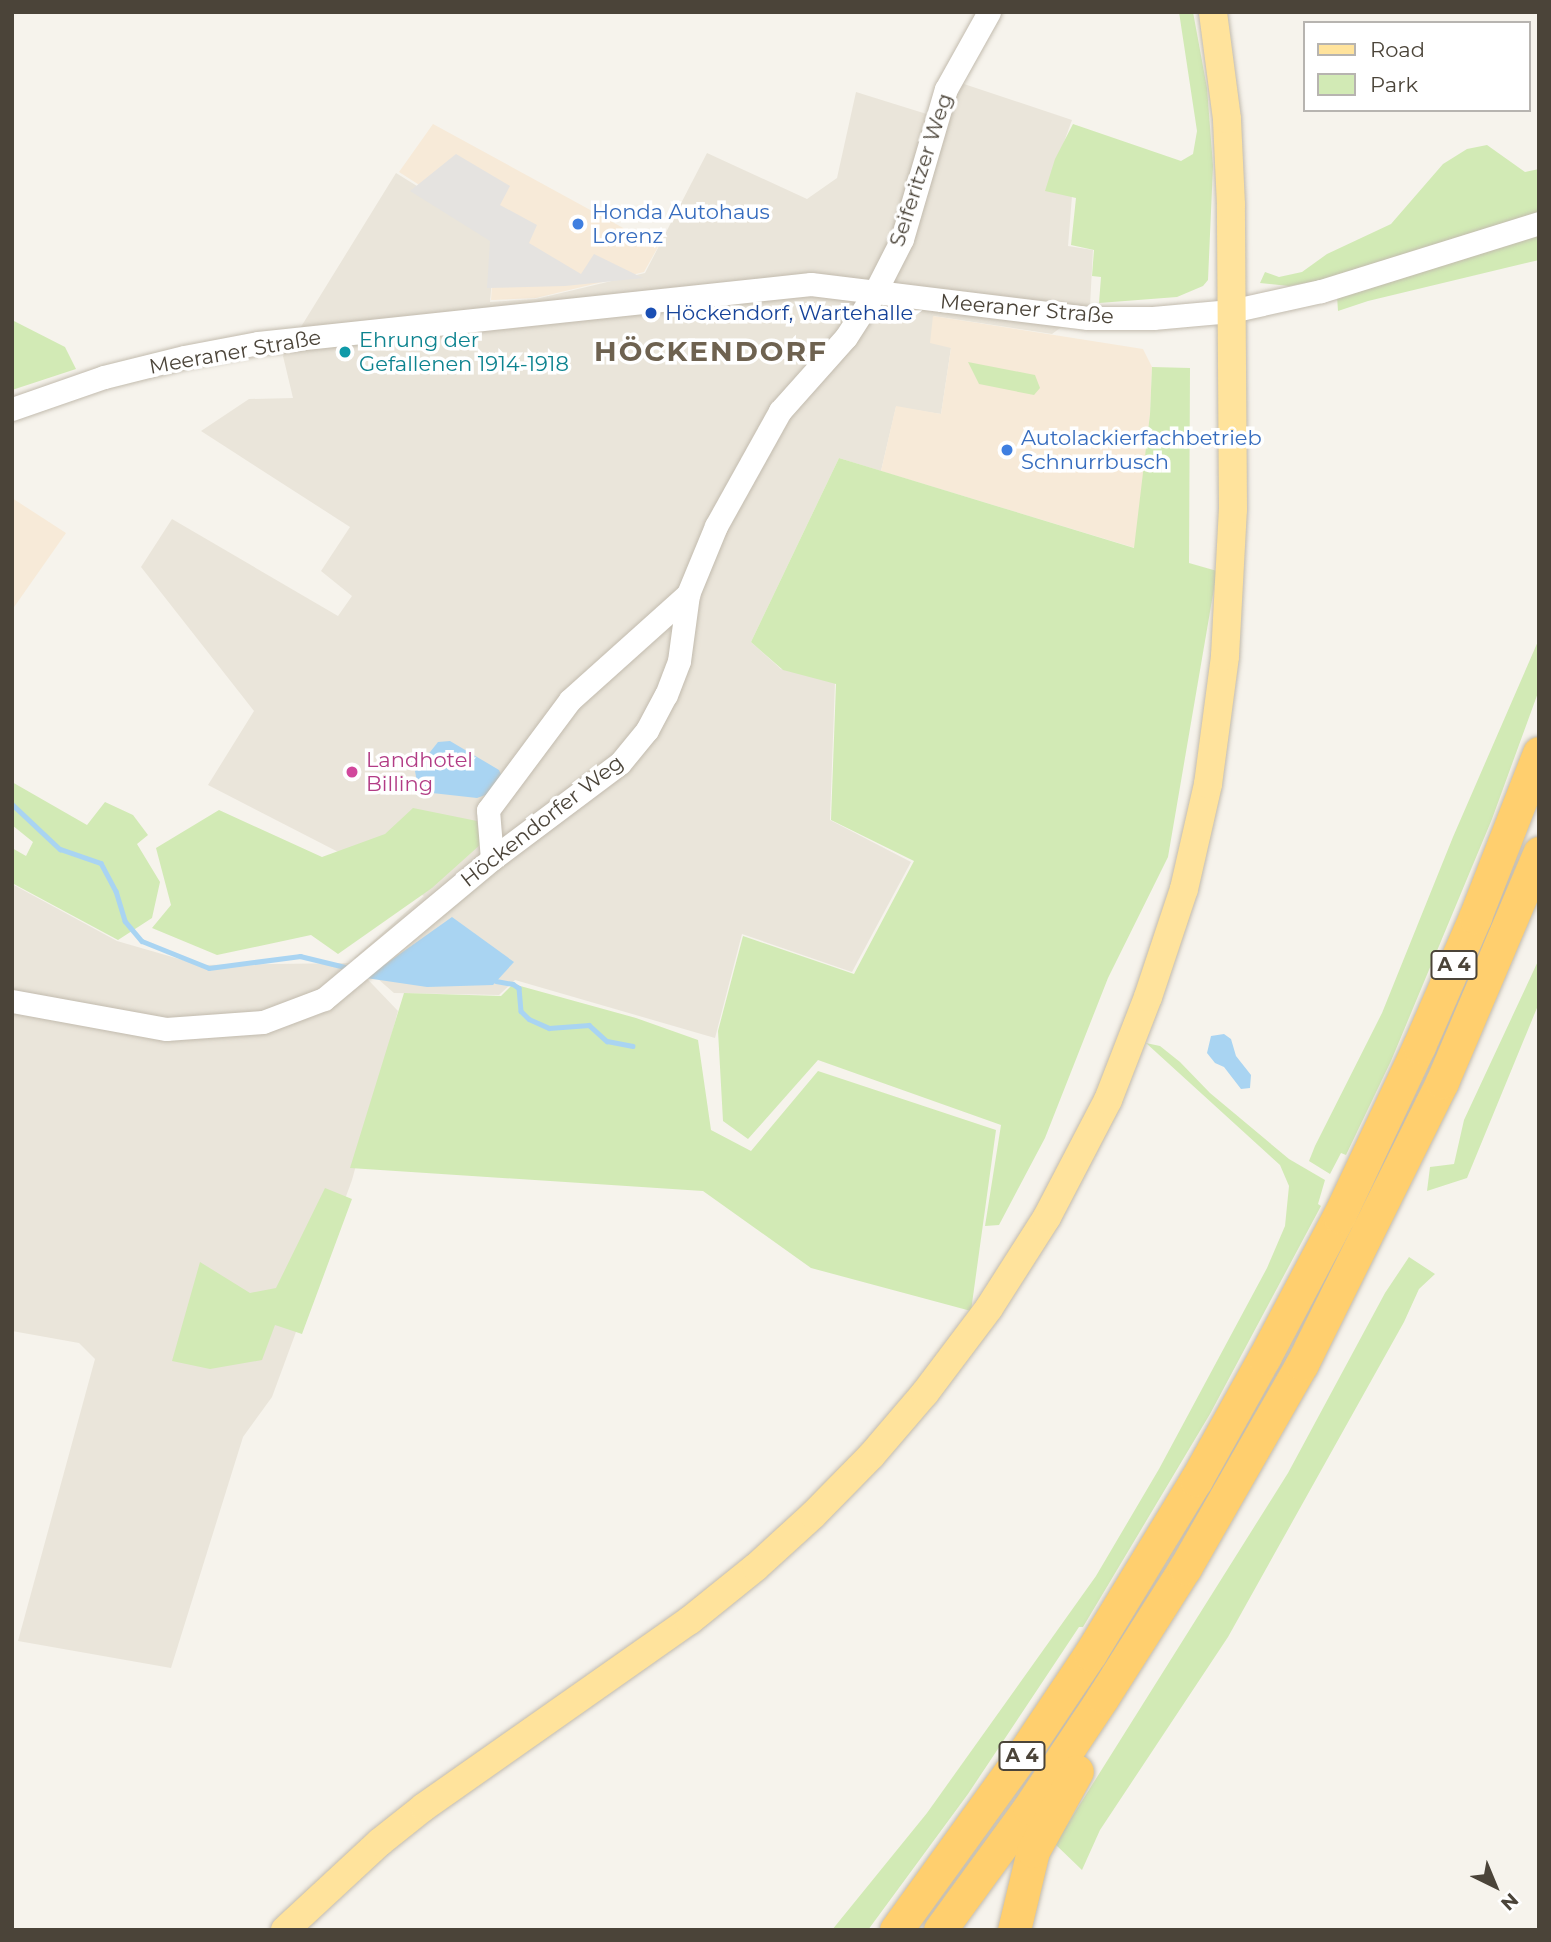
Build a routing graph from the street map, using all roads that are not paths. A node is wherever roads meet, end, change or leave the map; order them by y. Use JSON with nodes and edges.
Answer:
{"nodes":[{"id":1,"x":989,"y":12,"type":"edge"},
{"id":2,"x":1213,"y":12,"type":"edge"},
{"id":3,"x":1539,"y":223,"type":"edge"},
{"id":4,"x":875,"y":292,"type":"junction"},
{"id":5,"x":1231,"y":311,"type":"junction"},
{"id":6,"x":12,"y":409,"type":"edge"},
{"id":7,"x":688,"y":594,"type":"junction"},
{"id":8,"x":1539,"y":753,"type":"edge"},
{"id":9,"x":1539,"y":853,"type":"edge"},
{"id":10,"x":492,"y":859,"type":"junction"},
{"id":11,"x":12,"y":1000,"type":"edge"},
{"id":12,"x":1103,"y":1697,"type":"junction"},
{"id":13,"x":285,"y":1930,"type":"edge"},
{"id":14,"x":896,"y":1930,"type":"edge"},
{"id":15,"x":940,"y":1930,"type":"edge"},
{"id":16,"x":1014,"y":1930,"type":"edge"}],
"edges":[{"from":1,"to":4,"type":"street","name":"Seiferitzer Weg"},
{"from":2,"to":5,"type":"main road"},
{"from":3,"to":5,"type":"street","name":"Meeraner Straße"},
{"from":4,"to":5,"type":"street","name":"Meeraner Straße"},
{"from":4,"to":6,"type":"street","name":"Meeraner Straße"},
{"from":4,"to":7,"type":"street","name":"Höckendorfer Weg"},
{"from":5,"to":13,"type":"main road"},
{"from":7,"to":10,"type":"street"},
{"from":7,"to":10,"type":"street","name":"Höckendorfer Weg"},
{"from":8,"to":14,"type":"highway","number":"A 4"},
{"from":9,"to":12,"type":"highway","number":"A 4"},
{"from":10,"to":11,"type":"street","name":"Höckendorfer Weg"},
{"from":12,"to":15,"type":"highway","number":"A 4"},
{"from":12,"to":16,"type":"highway"}]}
